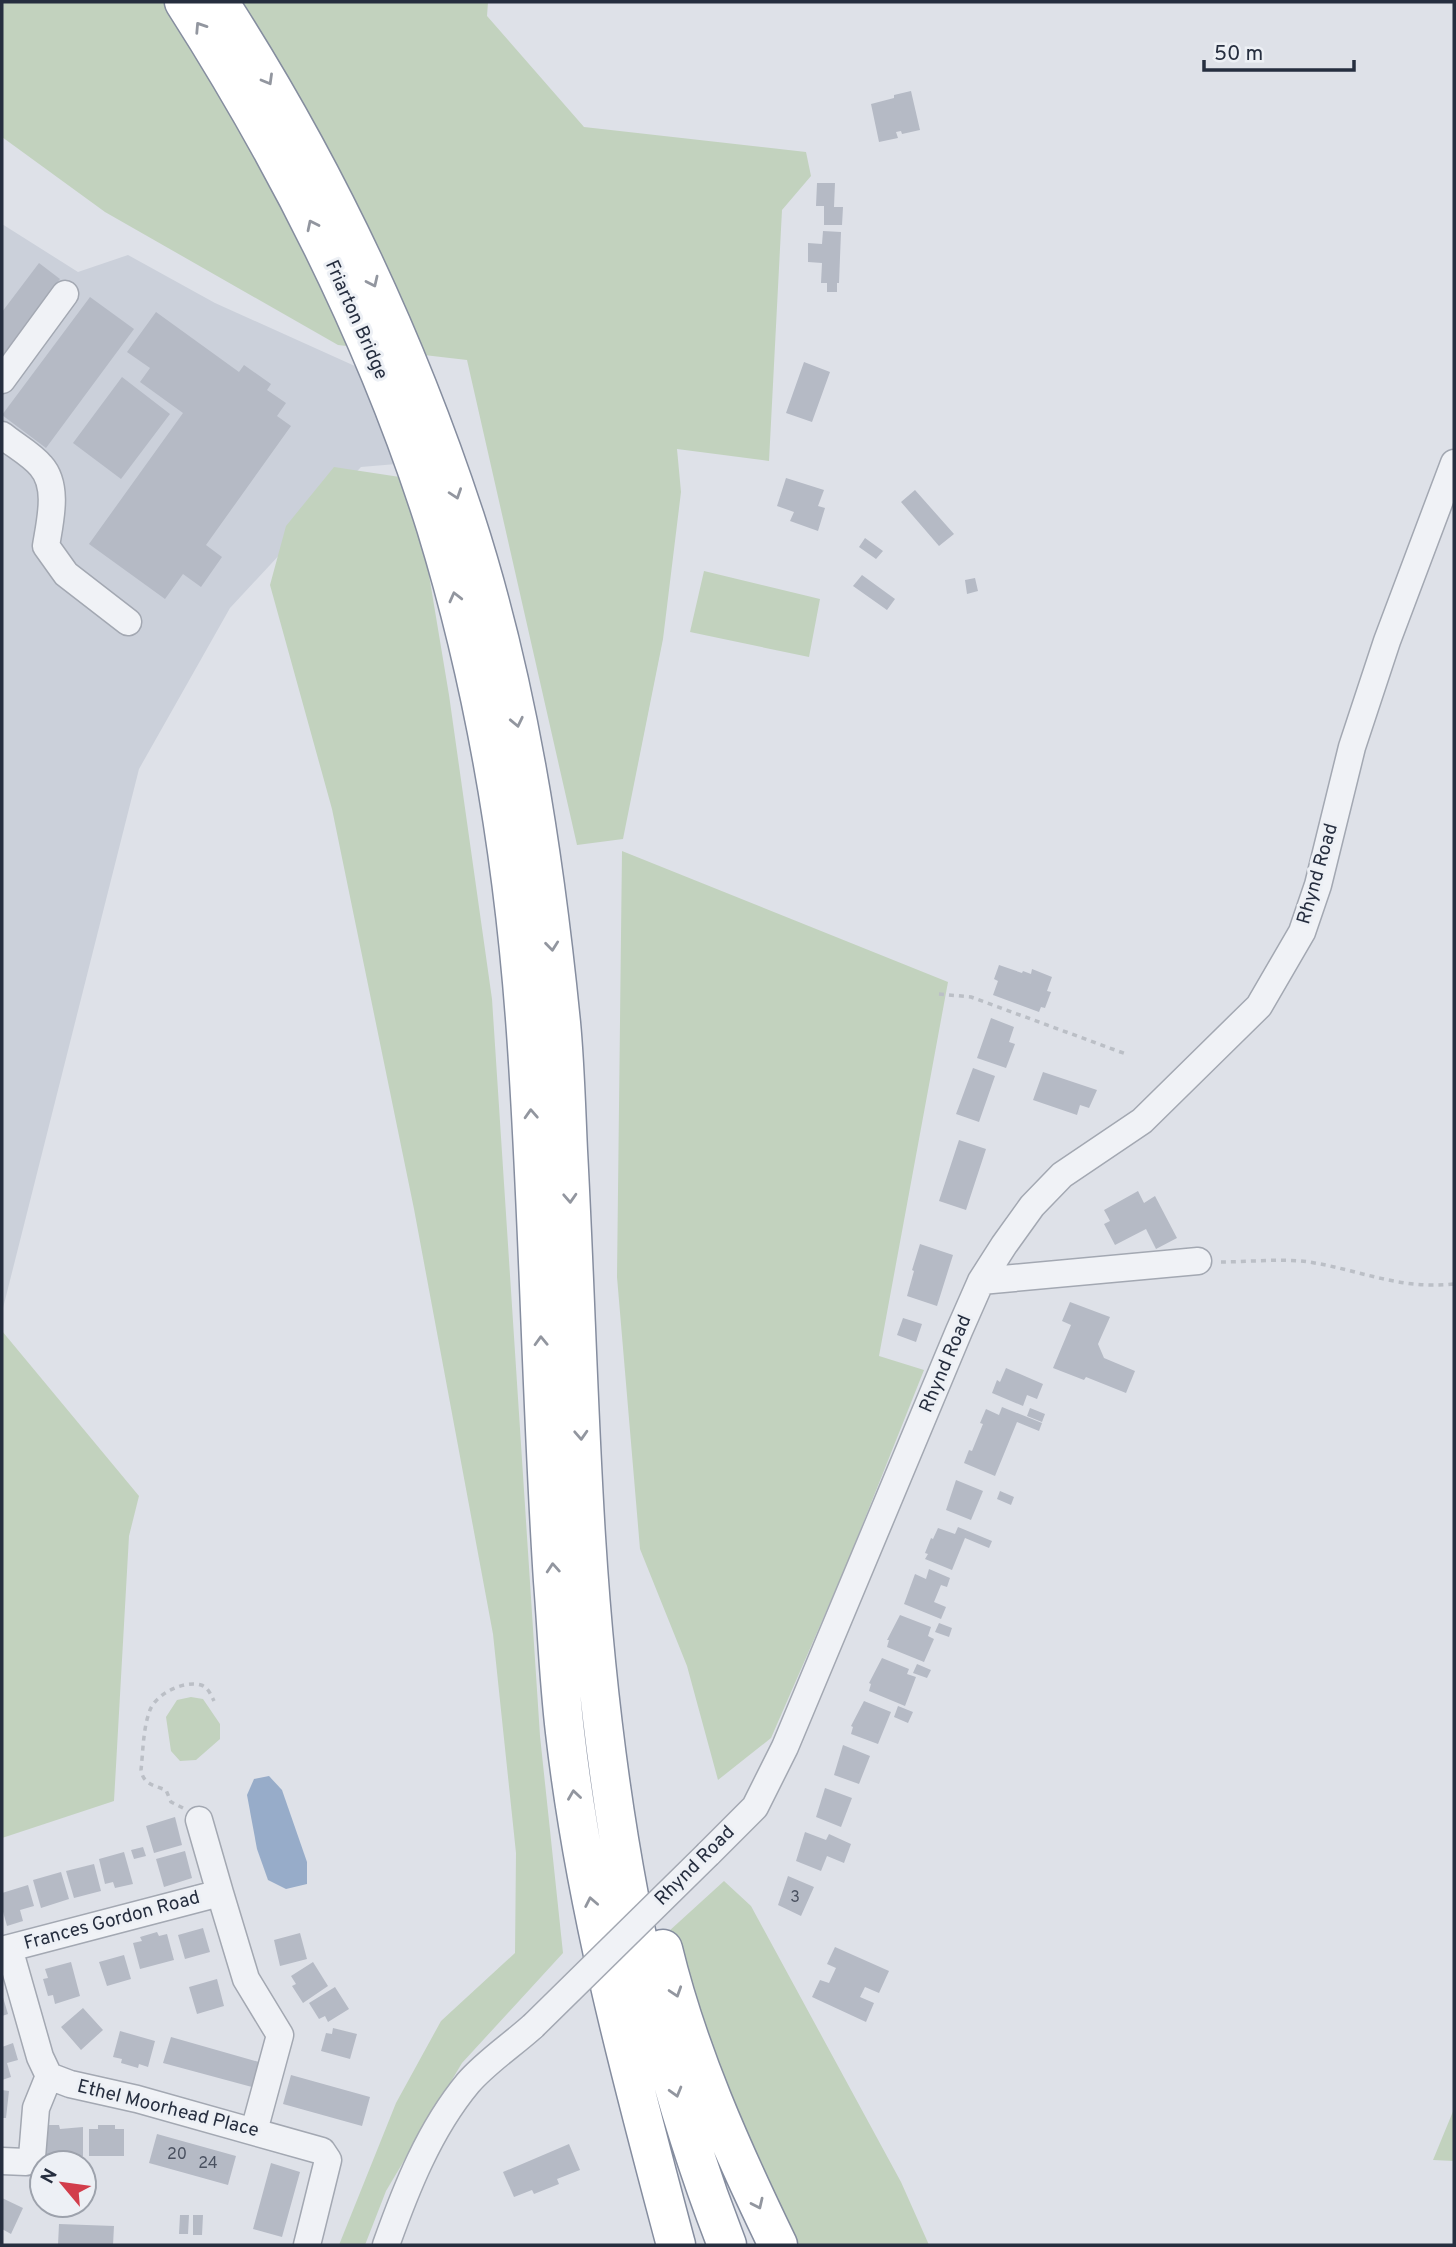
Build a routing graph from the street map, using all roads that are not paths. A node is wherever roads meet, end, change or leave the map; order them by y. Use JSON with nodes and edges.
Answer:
{"nodes":[{"id":1,"x":184,"y":2,"type":"edge"},
{"id":2,"x":219,"y":2,"type":"edge"},
{"id":3,"x":65,"y":294,"type":"dead end"},
{"id":4,"x":2,"y":380,"type":"edge"},
{"id":5,"x":2,"y":435,"type":"edge"},
{"id":6,"x":1454,"y":463,"type":"edge"},
{"id":7,"x":128,"y":622,"type":"dead end"},
{"id":8,"x":487,"y":659,"type":"junction"},
{"id":9,"x":1198,"y":1261,"type":"road end"},
{"id":10,"x":981,"y":1281,"type":"junction"},
{"id":11,"x":594,"y":1640,"type":"junction"},
{"id":12,"x":199,"y":1820,"type":"road end"},
{"id":13,"x":220,"y":1893,"type":"junction"},
{"id":14,"x":5,"y":1949,"type":"edge"},
{"id":15,"x":49,"y":2076,"type":"junction"},
{"id":16,"x":634,"y":2087,"type":"junction"},
{"id":17,"x":254,"y":2131,"type":"junction"},
{"id":18,"x":2,"y":2161,"type":"edge"},
{"id":19,"x":307,"y":2245,"type":"edge"},
{"id":20,"x":386,"y":2245,"type":"edge"},
{"id":21,"x":676,"y":2245,"type":"edge"},
{"id":22,"x":687,"y":2245,"type":"edge"},
{"id":23,"x":727,"y":2245,"type":"edge"},
{"id":24,"x":778,"y":2245,"type":"edge"}],
"edges":[{"from":8,"to":1,"type":"highway","name":"Friarton Bridge","one_way":true},
{"from":2,"to":8,"type":"highway","name":"Friarton Bridge","one_way":true},
{"from":3,"to":4,"type":"street"},
{"from":5,"to":7,"type":"street"},
{"from":6,"to":10,"type":"street","name":"Rhynd Road"},
{"from":8,"to":11,"type":"highway","one_way":true},
{"from":16,"to":8,"type":"highway","one_way":true},
{"from":9,"to":10,"type":"street"},
{"from":10,"to":20,"type":"street","name":"Rhynd Road","bridge":true},
{"from":11,"to":23,"type":"highway","one_way":true},
{"from":11,"to":24,"type":"highway","one_way":true},
{"from":12,"to":13,"type":"street"},
{"from":13,"to":14,"type":"street","name":"Frances Gordon Road"},
{"from":13,"to":17,"type":"street","name":"Frances Gordon Road"},
{"from":14,"to":15,"type":"street"},
{"from":15,"to":17,"type":"street","name":"Ethel Moorhead Place"},
{"from":15,"to":18,"type":"street"},
{"from":16,"to":21,"type":"highway"},
{"from":16,"to":22,"type":"highway"},
{"from":17,"to":19,"type":"street","name":"Ethel Moorhead Place"}]}
